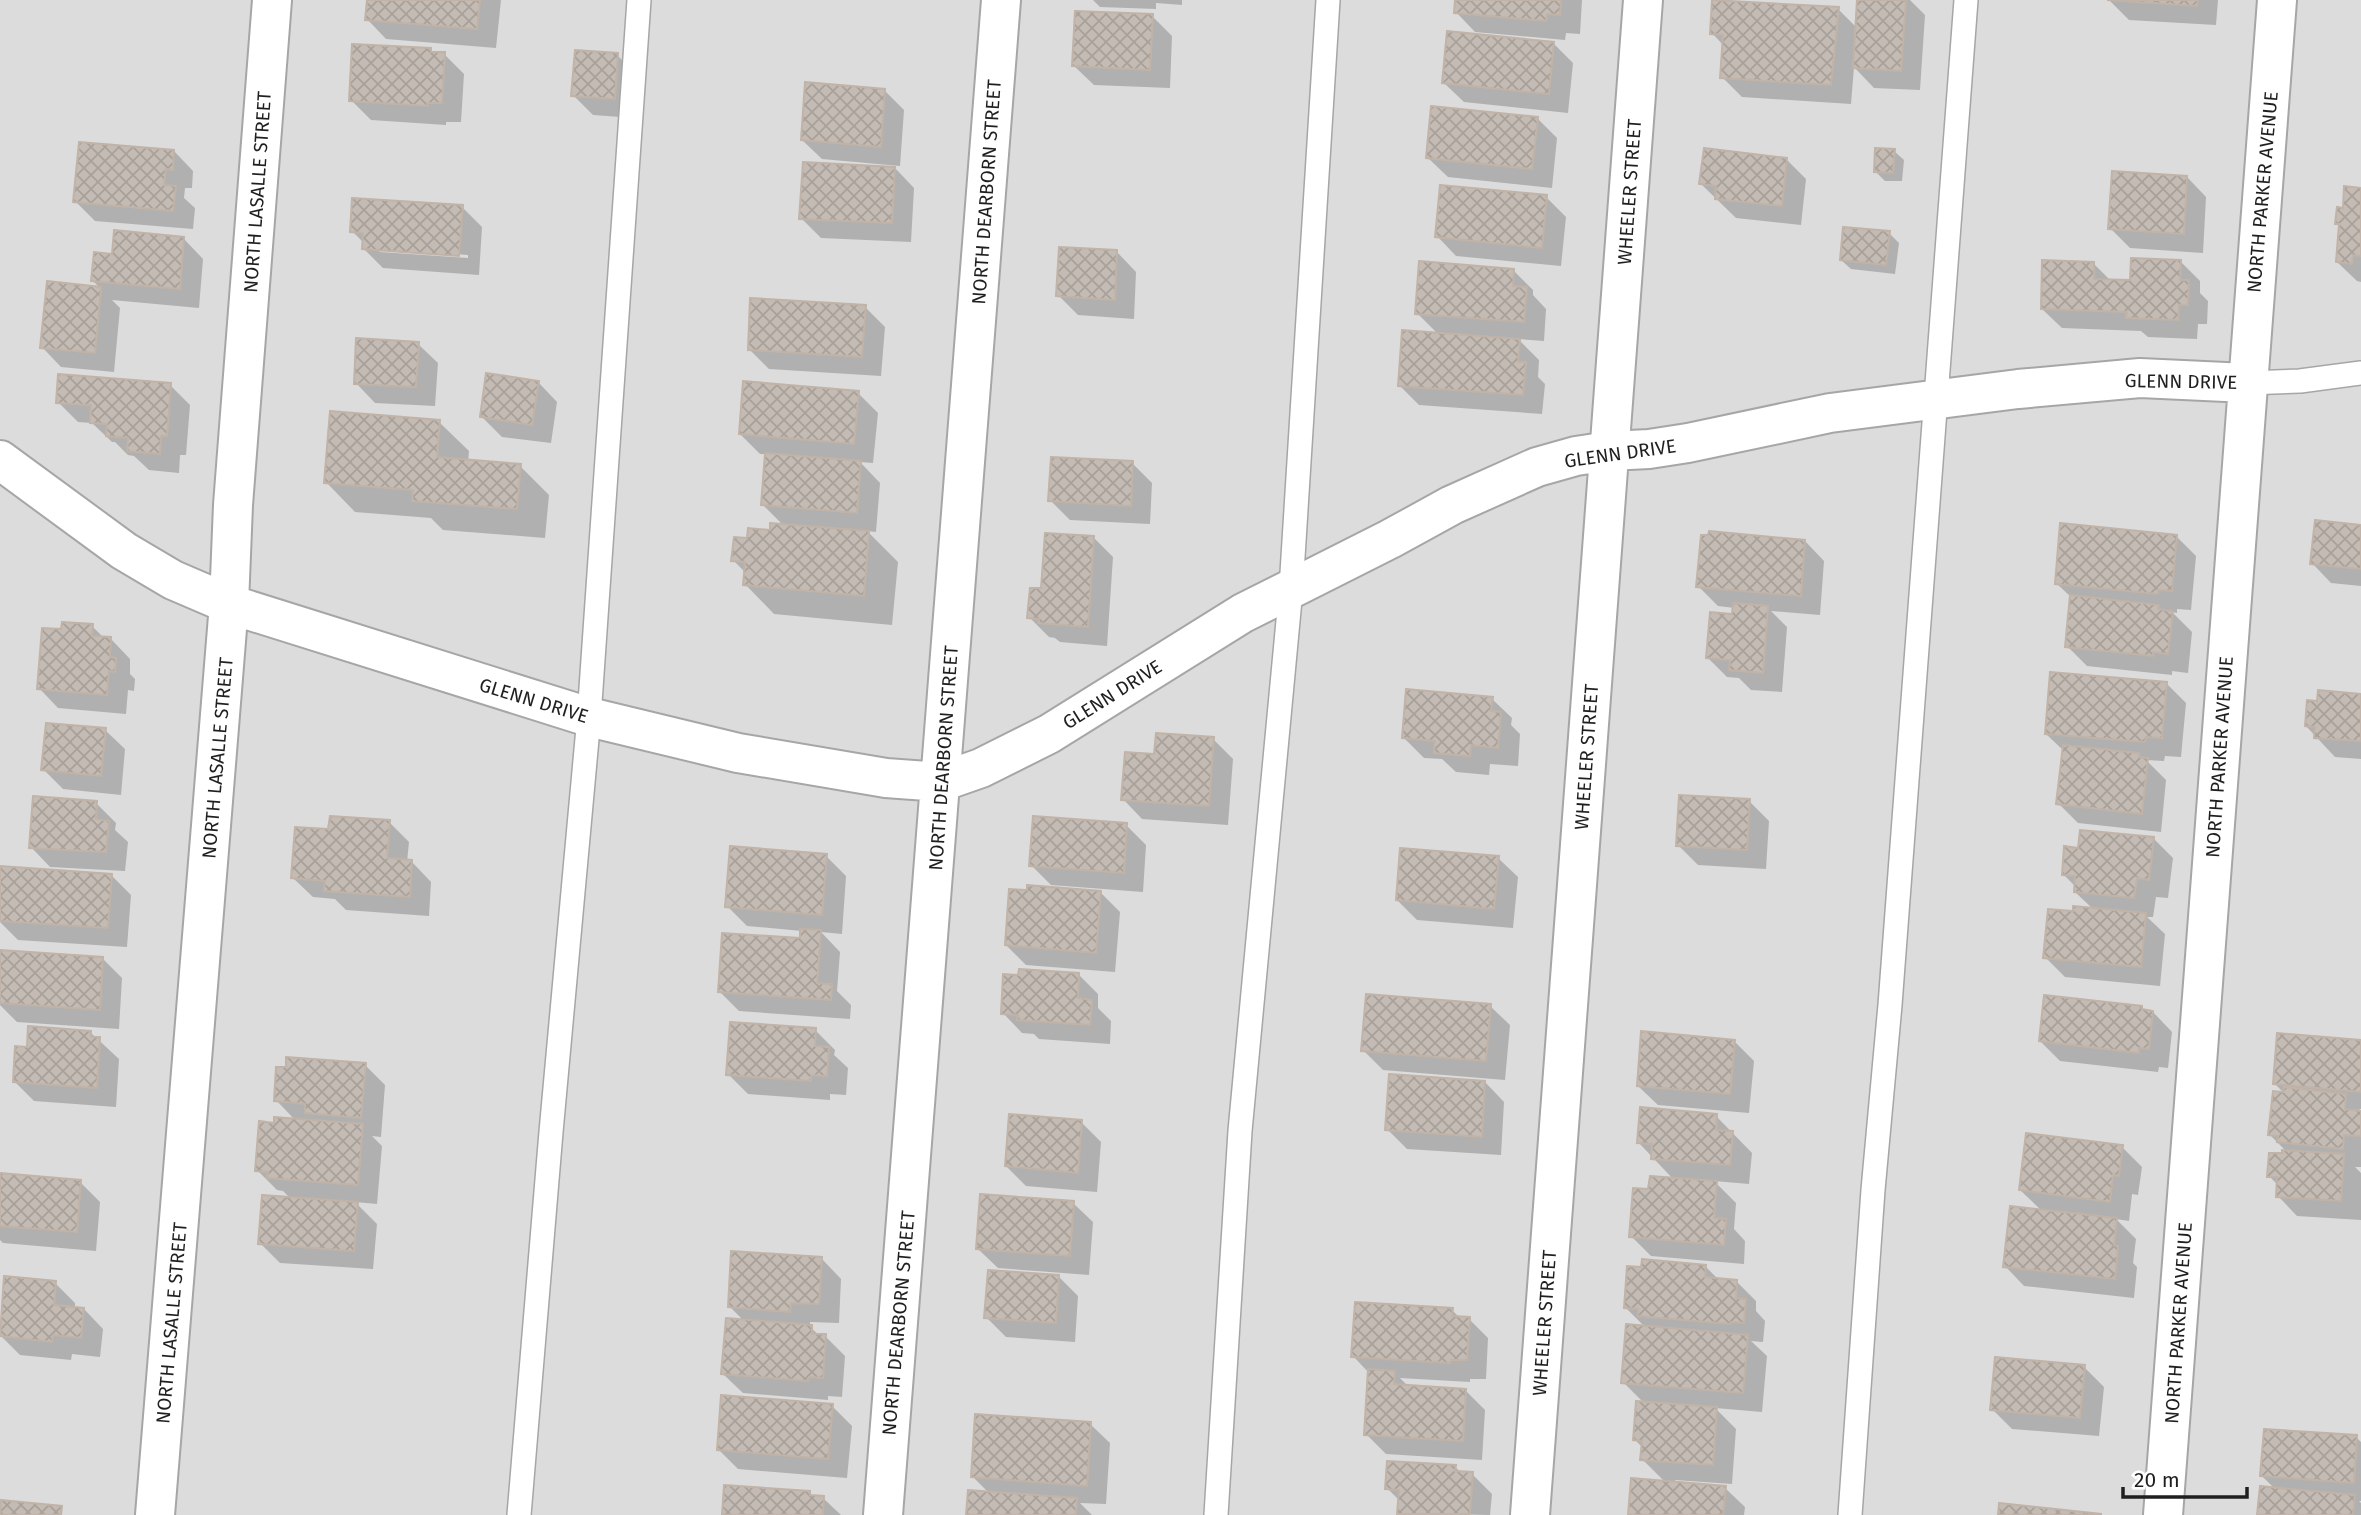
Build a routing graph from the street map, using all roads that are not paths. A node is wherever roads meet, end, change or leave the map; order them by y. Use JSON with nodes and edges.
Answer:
{"nodes":[{"id":1,"x":272,"y":0,"type":"edge"},
{"id":2,"x":639,"y":0,"type":"edge"},
{"id":3,"x":1001,"y":0,"type":"edge"},
{"id":4,"x":1328,"y":0,"type":"edge"},
{"id":5,"x":1643,"y":0,"type":"edge"},
{"id":6,"x":1966,"y":0,"type":"edge"},
{"id":7,"x":2277,"y":0,"type":"edge"},
{"id":8,"x":2361,"y":373,"type":"edge"},
{"id":9,"x":2247,"y":383,"type":"junction"},
{"id":10,"x":1937,"y":400,"type":"junction"},
{"id":11,"x":1609,"y":451,"type":"junction"},
{"id":12,"x":0,"y":460,"type":"edge"},
{"id":13,"x":1292,"y":589,"type":"junction"},
{"id":14,"x":229,"y":604,"type":"junction"},
{"id":15,"x":589,"y":717,"type":"junction"},
{"id":16,"x":941,"y":782,"type":"junction"},
{"id":17,"x":155,"y":1515,"type":"edge"},
{"id":18,"x":519,"y":1515,"type":"edge"},
{"id":19,"x":883,"y":1515,"type":"edge"},
{"id":20,"x":1216,"y":1515,"type":"edge"},
{"id":21,"x":1530,"y":1515,"type":"edge"},
{"id":22,"x":1850,"y":1515,"type":"edge"},
{"id":23,"x":2164,"y":1515,"type":"edge"}],
"edges":[{"from":1,"to":14,"type":"street","name":"NORTH LASALLE STREET"},
{"from":2,"to":15,"type":"lane"},
{"from":3,"to":16,"type":"street","name":"NORTH DEARBORN STREET"},
{"from":4,"to":13,"type":"lane"},
{"from":5,"to":11,"type":"street","name":"WHEELER STREET"},
{"from":6,"to":10,"type":"lane"},
{"from":7,"to":9,"type":"street","name":"NORTH PARKER AVENUE"},
{"from":8,"to":9,"type":"lane"},
{"from":9,"to":10,"type":"street","name":"GLENN DRIVE"},
{"from":9,"to":23,"type":"street","name":"NORTH PARKER AVENUE"},
{"from":10,"to":11,"type":"street","name":"GLENN DRIVE"},
{"from":10,"to":22,"type":"lane"},
{"from":11,"to":13,"type":"street","name":"GLENN DRIVE"},
{"from":11,"to":21,"type":"street","name":"WHEELER STREET"},
{"from":12,"to":14,"type":"street","name":"GLENN DRIVE"},
{"from":13,"to":16,"type":"street","name":"GLENN DRIVE"},
{"from":13,"to":20,"type":"lane"},
{"from":14,"to":15,"type":"street","name":"GLENN DRIVE"},
{"from":14,"to":17,"type":"street","name":"NORTH LASALLE STREET"},
{"from":15,"to":16,"type":"street","name":"GLENN DRIVE"},
{"from":15,"to":18,"type":"lane"},
{"from":16,"to":19,"type":"street","name":"NORTH DEARBORN STREET"}]}
